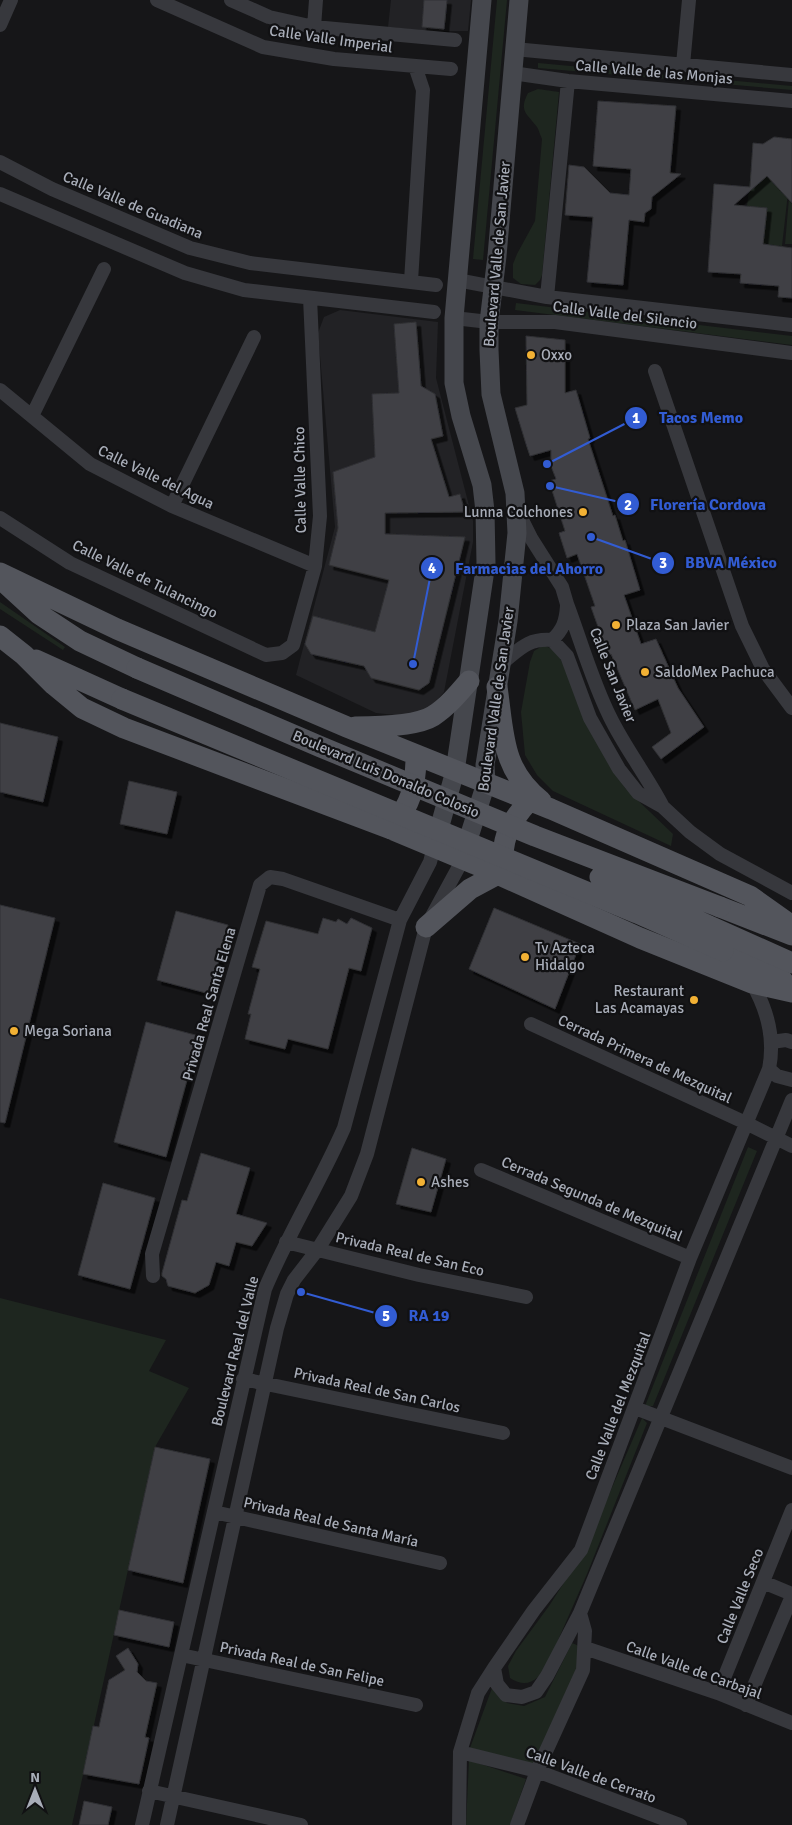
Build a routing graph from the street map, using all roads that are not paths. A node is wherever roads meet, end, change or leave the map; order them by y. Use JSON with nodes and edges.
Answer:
{"nodes":[{"id":1,"x":11,"y":0,"type":"edge"},
{"id":2,"x":157,"y":0,"type":"edge"},
{"id":3,"x":231,"y":0,"type":"edge"},
{"id":4,"x":316,"y":0,"type":"edge"},
{"id":5,"x":482,"y":0,"type":"edge"},
{"id":6,"x":519,"y":0,"type":"edge"},
{"id":7,"x":689,"y":0,"type":"edge"},
{"id":8,"x":0,"y":25,"type":"edge"},
{"id":9,"x":314,"y":27,"type":"junction"},
{"id":10,"x":455,"y":40,"type":"dead end"},
{"id":11,"x":514,"y":49,"type":"junction"},
{"id":12,"x":683,"y":65,"type":"junction"},
{"id":13,"x":415,"y":66,"type":"junction"},
{"id":14,"x":451,"y":69,"type":"dead end"},
{"id":15,"x":512,"y":73,"type":"junction"},
{"id":16,"x":792,"y":75,"type":"edge"},
{"id":17,"x":568,"y":81,"type":"junction"},
{"id":18,"x":792,"y":101,"type":"edge"},
{"id":19,"x":0,"y":162,"type":"edge"},
{"id":20,"x":0,"y":194,"type":"edge"},
{"id":21,"x":104,"y":270,"type":"dead end"},
{"id":22,"x":457,"y":280,"type":"junction"},
{"id":23,"x":411,"y":281,"type":"junction"},
{"id":24,"x":436,"y":285,"type":"dead end"},
{"id":25,"x":493,"y":286,"type":"junction"},
{"id":26,"x":548,"y":297,"type":"junction"},
{"id":27,"x":310,"y":298,"type":"junction"},
{"id":28,"x":434,"y":312,"type":"dead end"},
{"id":29,"x":454,"y":318,"type":"junction"},
{"id":30,"x":489,"y":322,"type":"junction"},
{"id":31,"x":792,"y":325,"type":"edge"},
{"id":32,"x":254,"y":338,"type":"dead end"},
{"id":33,"x":792,"y":353,"type":"edge"},
{"id":34,"x":655,"y":371,"type":"dead end"},
{"id":35,"x":0,"y":390,"type":"edge"},
{"id":36,"x":32,"y":416,"type":"junction"},
{"id":37,"x":172,"y":506,"type":"junction"},
{"id":38,"x":517,"y":512,"type":"junction"},
{"id":39,"x":0,"y":518,"type":"edge"},
{"id":40,"x":315,"y":566,"type":"junction"},
{"id":41,"x":0,"y":573,"type":"edge"},
{"id":42,"x":0,"y":578,"type":"edge"},
{"id":43,"x":567,"y":604,"type":"junction"},
{"id":44,"x":0,"y":636,"type":"edge"},
{"id":45,"x":552,"y":640,"type":"junction"},
{"id":46,"x":282,"y":653,"type":"joint"},
{"id":47,"x":24,"y":655,"type":"junction"},
{"id":48,"x":501,"y":664,"type":"junction"},
{"id":49,"x":469,"y":681,"type":"junction"},
{"id":50,"x":497,"y":687,"type":"junction"},
{"id":51,"x":792,"y":708,"type":"edge"},
{"id":52,"x":610,"y":716,"type":"junction"},
{"id":53,"x":594,"y":725,"type":"junction"},
{"id":54,"x":347,"y":727,"type":"junction"},
{"id":55,"x":416,"y":755,"type":"junction"},
{"id":56,"x":634,"y":760,"type":"junction"},
{"id":57,"x":619,"y":769,"type":"junction"},
{"id":58,"x":455,"y":771,"type":"junction"},
{"id":59,"x":486,"y":783,"type":"junction"},
{"id":60,"x":529,"y":801,"type":"junction"},
{"id":61,"x":663,"y":807,"type":"junction"},
{"id":62,"x":551,"y":809,"type":"junction"},
{"id":63,"x":391,"y":829,"type":"junction"},
{"id":64,"x":442,"y":842,"type":"junction"},
{"id":65,"x":462,"y":859,"type":"junction"},
{"id":66,"x":500,"y":876,"type":"junction"},
{"id":67,"x":792,"y":892,"type":"edge"},
{"id":68,"x":400,"y":920,"type":"junction"},
{"id":69,"x":792,"y":926,"type":"edge"},
{"id":70,"x":426,"y":927,"type":"junction"},
{"id":71,"x":792,"y":935,"type":"edge"},
{"id":72,"x":792,"y":964,"type":"edge"},
{"id":73,"x":752,"y":982,"type":"junction"},
{"id":74,"x":792,"y":986,"type":"edge"},
{"id":75,"x":792,"y":992,"type":"edge"},
{"id":76,"x":531,"y":1024,"type":"dead end"},
{"id":77,"x":771,"y":1042,"type":"junction"},
{"id":78,"x":792,"y":1042,"type":"edge"},
{"id":79,"x":769,"y":1069,"type":"junction"},
{"id":80,"x":792,"y":1080,"type":"edge"},
{"id":81,"x":792,"y":1100,"type":"edge"},
{"id":82,"x":746,"y":1122,"type":"junction"},
{"id":83,"x":775,"y":1138,"type":"junction"},
{"id":84,"x":792,"y":1146,"type":"edge"},
{"id":85,"x":480,"y":1170,"type":"dead end"},
{"id":86,"x":286,"y":1242,"type":"junction"},
{"id":87,"x":318,"y":1250,"type":"junction"},
{"id":88,"x":690,"y":1258,"type":"junction"},
{"id":89,"x":153,"y":1276,"type":"dead end"},
{"id":90,"x":265,"y":1289,"type":"junction"},
{"id":91,"x":287,"y":1294,"type":"junction"},
{"id":92,"x":526,"y":1298,"type":"dead end"},
{"id":93,"x":243,"y":1379,"type":"junction"},
{"id":94,"x":266,"y":1383,"type":"junction"},
{"id":95,"x":635,"y":1408,"type":"junction"},
{"id":96,"x":660,"y":1418,"type":"junction"},
{"id":97,"x":504,"y":1433,"type":"dead end"},
{"id":98,"x":792,"y":1468,"type":"edge"},
{"id":99,"x":792,"y":1510,"type":"edge"},
{"id":100,"x":214,"y":1512,"type":"junction"},
{"id":101,"x":237,"y":1517,"type":"junction"},
{"id":102,"x":440,"y":1563,"type":"dead end"},
{"id":103,"x":763,"y":1582,"type":"junction"},
{"id":104,"x":792,"y":1595,"type":"edge"},
{"id":105,"x":580,"y":1613,"type":"junction"},
{"id":106,"x":585,"y":1648,"type":"junction"},
{"id":107,"x":181,"y":1655,"type":"junction"},
{"id":108,"x":204,"y":1660,"type":"junction"},
{"id":109,"x":494,"y":1668,"type":"junction"},
{"id":110,"x":718,"y":1693,"type":"junction"},
{"id":111,"x":746,"y":1705,"type":"junction"},
{"id":112,"x":416,"y":1706,"type":"dead end"},
{"id":113,"x":792,"y":1723,"type":"edge"},
{"id":114,"x":460,"y":1752,"type":"junction"},
{"id":115,"x":537,"y":1771,"type":"junction"},
{"id":116,"x":150,"y":1791,"type":"junction"},
{"id":117,"x":174,"y":1796,"type":"junction"},
{"id":118,"x":142,"y":1825,"type":"edge"},
{"id":119,"x":167,"y":1825,"type":"edge"},
{"id":120,"x":301,"y":1825,"type":"edge"},
{"id":121,"x":459,"y":1825,"type":"edge"},
{"id":122,"x":517,"y":1825,"type":"edge"},
{"id":123,"x":680,"y":1825,"type":"edge"}],
"edges":[{"from":1,"to":8,"type":"street"},
{"from":2,"to":13,"type":"street","name":"Calle Valle Imperial"},
{"from":3,"to":9,"type":"street","name":"Calle Valle Imperial"},
{"from":4,"to":9,"type":"street"},
{"from":5,"to":22,"type":"main road","name":"Boulevard Valle de San Javier"},
{"from":6,"to":11,"type":"main road","name":"Boulevard Valle de San Javier"},
{"from":7,"to":12,"type":"street"},
{"from":9,"to":10,"type":"street","name":"Calle Valle Imperial"},
{"from":11,"to":12,"type":"street","name":"Calle Valle de las Monjas"},
{"from":11,"to":15,"type":"main road","name":"Boulevard Valle de San Javier"},
{"from":12,"to":16,"type":"street","name":"Calle Valle de las Monjas"},
{"from":13,"to":14,"type":"street","name":"Calle Valle Imperial"},
{"from":13,"to":23,"type":"street"},
{"from":15,"to":17,"type":"street","name":"Calle Valle de las Monjas"},
{"from":15,"to":25,"type":"main road","name":"Boulevard Valle de San Javier"},
{"from":17,"to":18,"type":"street","name":"Calle Valle de las Monjas"},
{"from":17,"to":26,"type":"street"},
{"from":19,"to":23,"type":"street","name":"Calle Valle de Guadiana"},
{"from":20,"to":27,"type":"street"},
{"from":21,"to":36,"type":"street"},
{"from":22,"to":25,"type":"street","name":"Calle Valle del Silencio"},
{"from":22,"to":29,"type":"main road","name":"Boulevard Valle de San Javier"},
{"from":23,"to":24,"type":"street","name":"Calle Valle de Guadiana"},
{"from":25,"to":26,"type":"street","name":"Calle Valle del Silencio"},
{"from":25,"to":30,"type":"main road","name":"Boulevard Valle de San Javier"},
{"from":26,"to":31,"type":"street","name":"Calle Valle del Silencio"},
{"from":27,"to":28,"type":"street"},
{"from":27,"to":40,"type":"street","name":"Calle Valle Chico"},
{"from":29,"to":30,"type":"street","name":"Calle Valle del Silencio"},
{"from":29,"to":49,"type":"main road","name":"Boulevard Valle de San Javier"},
{"from":30,"to":33,"type":"street","name":"Calle Valle del Silencio"},
{"from":30,"to":38,"type":"main road","name":"Boulevard Valle de San Javier"},
{"from":32,"to":37,"type":"street"},
{"from":34,"to":51,"type":"street"},
{"from":35,"to":36,"type":"street","name":"Calle Valle del Agua"},
{"from":36,"to":37,"type":"street","name":"Calle Valle del Agua"},
{"from":37,"to":40,"type":"street","name":"Calle Valle del Agua"},
{"from":38,"to":43,"type":"street","name":"Calle San Javier"},
{"from":38,"to":48,"type":"main road","name":"Boulevard Valle de San Javier"},
{"from":39,"to":46,"type":"street","name":"Calle Valle de Tulancingo"},
{"from":40,"to":46,"type":"street","name":"Calle Valle Chico"},
{"from":41,"to":54,"type":"main road","name":"Boulevard Luis Donaldo Colosio"},
{"from":42,"to":71,"type":"main road","name":"Boulevard Luis Donaldo Colosio","bridge":true},
{"from":43,"to":45,"type":"street"},
{"from":43,"to":52,"type":"street","name":"Calle San Javier"},
{"from":44,"to":47,"type":"main road"},
{"from":45,"to":48,"type":"street"},
{"from":45,"to":53,"type":"street","name":"Calle San Javier"},
{"from":47,"to":63,"type":"main road"},
{"from":47,"to":64,"type":"main road","bridge":true},
{"from":48,"to":50,"type":"main road","name":"Boulevard Valle de San Javier"},
{"from":49,"to":54,"type":"main road"},
{"from":49,"to":58,"type":"main road","name":"Boulevard Valle de San Javier"},
{"from":50,"to":59,"type":"main road","name":"Boulevard Valle de San Javier"},
{"from":50,"to":62,"type":"main road"},
{"from":52,"to":53,"type":"street"},
{"from":52,"to":56,"type":"street","name":"Calle San Javier"},
{"from":53,"to":57,"type":"street","name":"Calle San Javier"},
{"from":54,"to":55,"type":"main road","name":"Boulevard Luis Donaldo Colosio"},
{"from":55,"to":58,"type":"main road","name":"Boulevard Luis Donaldo Colosio"},
{"from":55,"to":63,"type":"main road"},
{"from":56,"to":57,"type":"street"},
{"from":56,"to":61,"type":"street","name":"Calle San Javier"},
{"from":57,"to":61,"type":"street","name":"Calle San Javier"},
{"from":58,"to":59,"type":"main road","name":"Boulevard Luis Donaldo Colosio"},
{"from":58,"to":64,"type":"main road","name":"Boulevard Valle de San Javier"},
{"from":59,"to":60,"type":"main road","name":"Boulevard Luis Donaldo Colosio"},
{"from":59,"to":65,"type":"main road","name":"Boulevard Valle de San Javier"},
{"from":60,"to":62,"type":"main road","name":"Boulevard Luis Donaldo Colosio"},
{"from":60,"to":66,"type":"main road"},
{"from":61,"to":67,"type":"street","name":"Calle San Javier"},
{"from":62,"to":69,"type":"main road","name":"Boulevard Luis Donaldo Colosio"},
{"from":63,"to":64,"type":"main road"},
{"from":64,"to":65,"type":"main road"},
{"from":64,"to":68,"type":"street","name":"Boulevard Real del Valle"},
{"from":64,"to":72,"type":"main road","bridge":true},
{"from":64,"to":74,"type":"main road","bridge":true},
{"from":65,"to":66,"type":"main road"},
{"from":65,"to":70,"type":"street"},
{"from":66,"to":70,"type":"main road"},
{"from":66,"to":73,"type":"main road"},
{"from":68,"to":86,"type":"street","name":"Boulevard Real del Valle"},
{"from":68,"to":89,"type":"street","name":"Privada Real Santa Elena"},
{"from":70,"to":87,"type":"street"},
{"from":73,"to":75,"type":"main road"},
{"from":73,"to":77,"type":"street","name":"Calle Valle del Mezquital"},
{"from":76,"to":82,"type":"street","name":"Cerrada Primera de Mezquital"},
{"from":77,"to":78,"type":"street"},
{"from":77,"to":79,"type":"street","name":"Calle Valle del Mezquital"},
{"from":79,"to":80,"type":"street"},
{"from":79,"to":82,"type":"street","name":"Calle Valle del Mezquital"},
{"from":81,"to":83,"type":"street"},
{"from":82,"to":83,"type":"street","name":"Cerrada Primera de Mezquital"},
{"from":82,"to":88,"type":"street","name":"Calle Valle del Mezquital"},
{"from":83,"to":84,"type":"street","name":"Cerrada Primera de Mezquital"},
{"from":83,"to":96,"type":"street"},
{"from":85,"to":88,"type":"street","name":"Cerrada Segunda de Mezquital"},
{"from":86,"to":87,"type":"street","name":"Privada Real de San Eco"},
{"from":86,"to":90,"type":"street","name":"Boulevard Real del Valle"},
{"from":87,"to":91,"type":"street"},
{"from":87,"to":92,"type":"street","name":"Privada Real de San Eco"},
{"from":88,"to":95,"type":"street","name":"Calle Valle del Mezquital"},
{"from":90,"to":91,"type":"street"},
{"from":90,"to":93,"type":"street","name":"Boulevard Real del Valle"},
{"from":91,"to":94,"type":"street"},
{"from":93,"to":94,"type":"street","name":"Privada Real de San Carlos"},
{"from":93,"to":100,"type":"street","name":"Boulevard Real del Valle"},
{"from":94,"to":97,"type":"street","name":"Privada Real de San Carlos"},
{"from":94,"to":101,"type":"street"},
{"from":95,"to":96,"type":"street"},
{"from":95,"to":109,"type":"street","name":"Calle Valle del Mezquital"},
{"from":96,"to":98,"type":"street"},
{"from":96,"to":105,"type":"street"},
{"from":99,"to":103,"type":"street","name":"Calle Valle Seco"},
{"from":100,"to":101,"type":"street","name":"Privada Real de Santa María"},
{"from":100,"to":107,"type":"street","name":"Boulevard Real del Valle"},
{"from":101,"to":102,"type":"street","name":"Privada Real de Santa María"},
{"from":101,"to":108,"type":"street"},
{"from":103,"to":104,"type":"street"},
{"from":103,"to":110,"type":"street","name":"Calle Valle Seco"},
{"from":104,"to":111,"type":"street"},
{"from":105,"to":106,"type":"street"},
{"from":105,"to":109,"type":"street"},
{"from":106,"to":110,"type":"street","name":"Calle Valle de Carbajal"},
{"from":106,"to":115,"type":"street"},
{"from":107,"to":108,"type":"street","name":"Privada Real de San Felipe"},
{"from":107,"to":116,"type":"street","name":"Boulevard Real del Valle"},
{"from":108,"to":112,"type":"street","name":"Privada Real de San Felipe"},
{"from":108,"to":117,"type":"street"},
{"from":109,"to":114,"type":"street","name":"Calle Valle del Mezquital"},
{"from":110,"to":111,"type":"street","name":"Calle Valle de Carbajal"},
{"from":111,"to":113,"type":"street","name":"Calle Valle de Carbajal"},
{"from":114,"to":115,"type":"street","name":"Calle Valle de Cerrato"},
{"from":114,"to":121,"type":"street","name":"Calle Valle del Mezquital"},
{"from":115,"to":122,"type":"street"},
{"from":115,"to":123,"type":"street","name":"Calle Valle de Cerrato"},
{"from":116,"to":117,"type":"street"},
{"from":116,"to":118,"type":"street","name":"Boulevard Real del Valle"},
{"from":117,"to":119,"type":"street"},
{"from":117,"to":120,"type":"street"}]}
